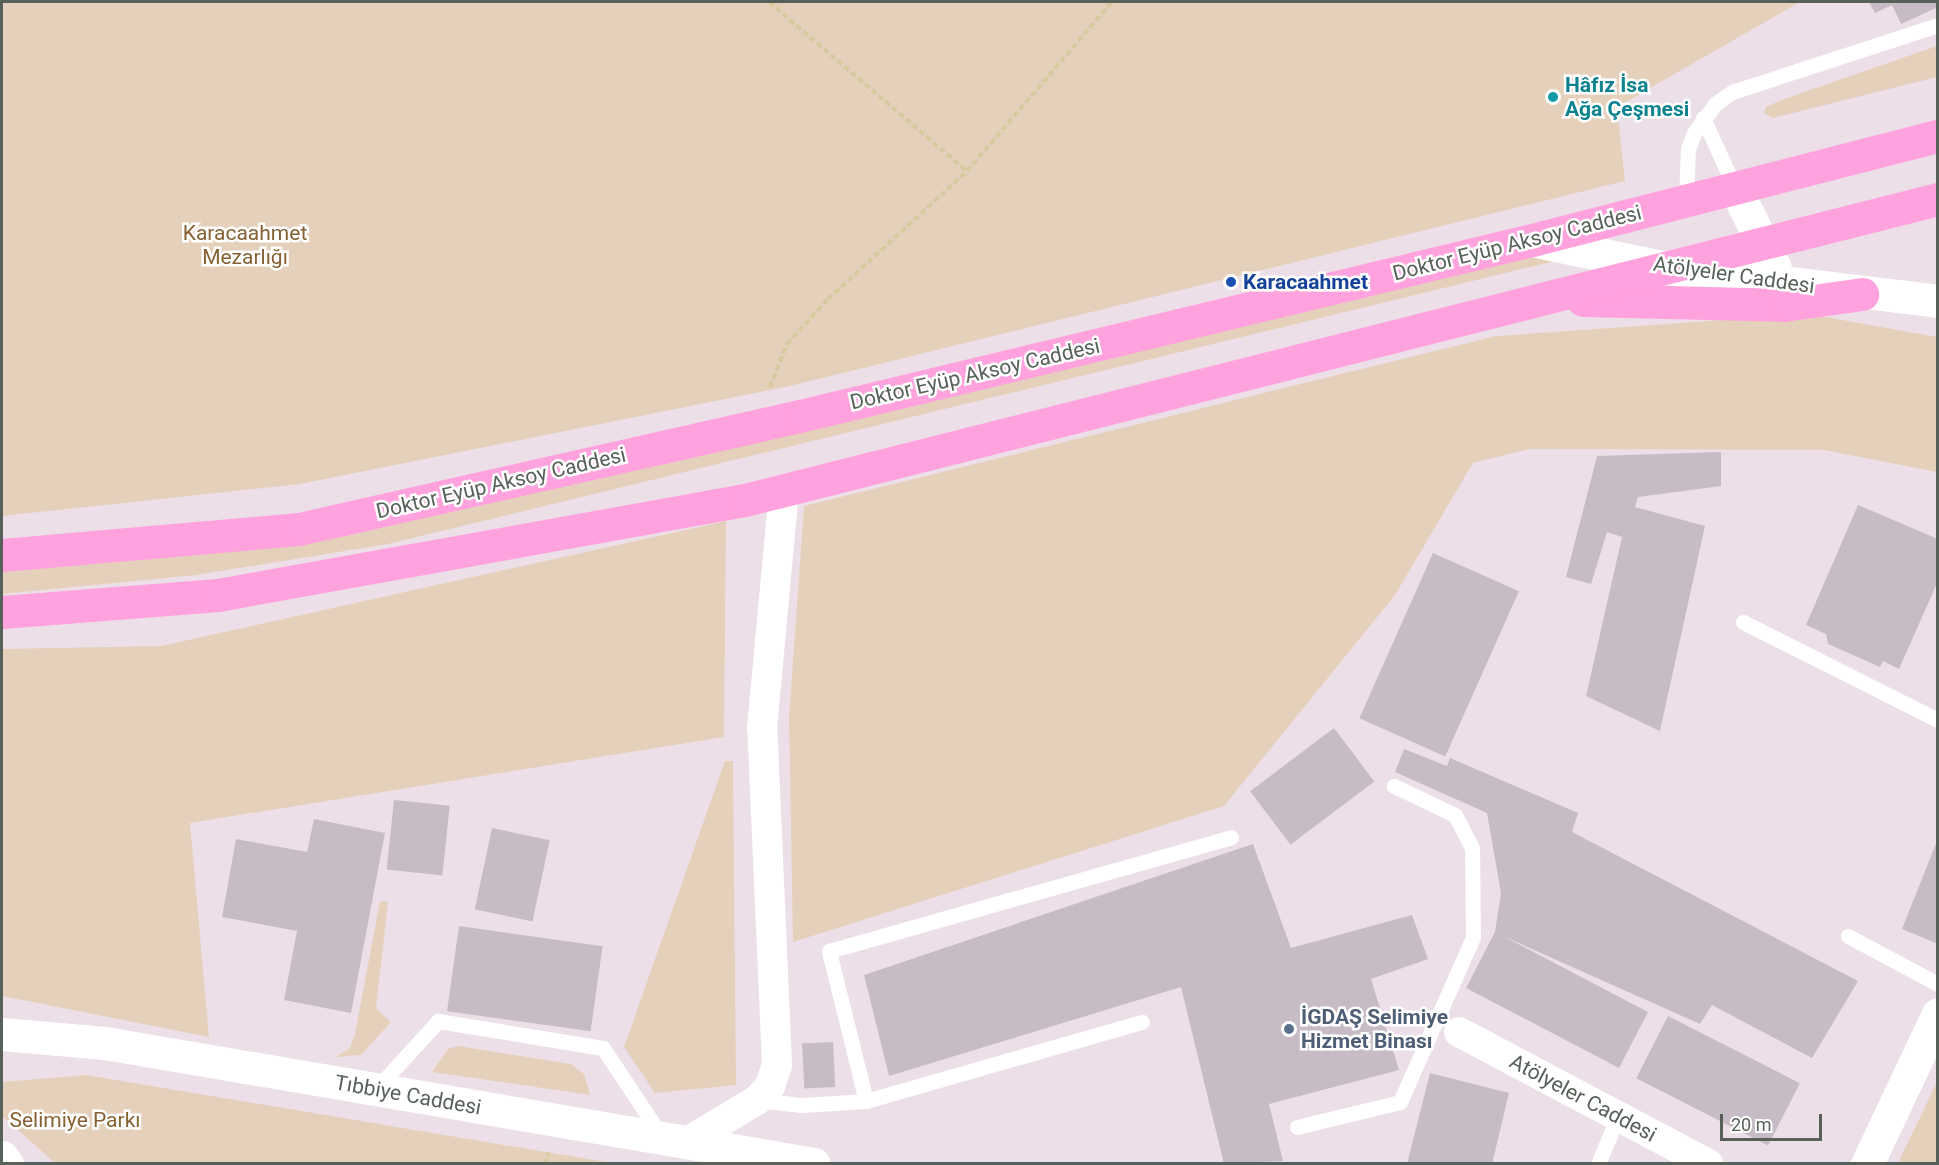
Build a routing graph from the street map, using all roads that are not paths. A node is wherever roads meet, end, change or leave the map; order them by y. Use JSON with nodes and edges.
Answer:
{"nodes":[{"id":1,"x":1938,"y":25,"type":"edge"},
{"id":2,"x":1703,"y":118,"type":"junction"},
{"id":3,"x":1938,"y":136,"type":"edge"},
{"id":4,"x":1736,"y":188,"type":"junction"},
{"id":5,"x":1938,"y":199,"type":"edge"},
{"id":6,"x":1686,"y":200,"type":"junction"},
{"id":7,"x":1532,"y":240,"type":"junction"},
{"id":8,"x":1760,"y":244,"type":"junction"},
{"id":9,"x":1666,"y":268,"type":"junction"},
{"id":10,"x":1784,"y":282,"type":"junction"},
{"id":11,"x":1862,"y":294,"type":"junction"},
{"id":12,"x":1542,"y":299,"type":"junction"},
{"id":13,"x":1938,"y":301,"type":"edge"},
{"id":14,"x":784,"y":491,"type":"junction"},
{"id":15,"x":2,"y":555,"type":"edge"},
{"id":16,"x":2,"y":612,"type":"edge"},
{"id":17,"x":1743,"y":622,"type":"dead end"},
{"id":18,"x":1938,"y":720,"type":"edge"},
{"id":19,"x":1394,"y":786,"type":"dead end"},
{"id":20,"x":1231,"y":837,"type":"dead end"},
{"id":21,"x":1848,"y":936,"type":"dead end"},
{"id":22,"x":1938,"y":984,"type":"edge"},
{"id":23,"x":1938,"y":1014,"type":"edge"},
{"id":24,"x":1142,"y":1022,"type":"dead end"},
{"id":25,"x":1448,"y":1027,"type":"junction"},
{"id":26,"x":2,"y":1034,"type":"edge"},
{"id":27,"x":376,"y":1089,"type":"junction"},
{"id":28,"x":757,"y":1100,"type":"junction"},
{"id":29,"x":866,"y":1101,"type":"junction"},
{"id":30,"x":1618,"y":1116,"type":"junction"},
{"id":31,"x":1297,"y":1127,"type":"dead end"},
{"id":32,"x":675,"y":1140,"type":"junction"},
{"id":33,"x":2,"y":1157,"type":"edge"},
{"id":34,"x":8,"y":1164,"type":"edge"},
{"id":35,"x":814,"y":1164,"type":"edge"},
{"id":36,"x":1598,"y":1164,"type":"edge"},
{"id":37,"x":1708,"y":1164,"type":"edge"},
{"id":38,"x":1867,"y":1164,"type":"edge"}],
"edges":[{"from":1,"to":2,"type":"lane"},
{"from":2,"to":4,"type":"lane"},
{"from":2,"to":6,"type":"lane"},
{"from":3,"to":4,"type":"main road","name":"Doktor Eyüp Aksoy Caddesi"},
{"from":4,"to":6,"type":"main road","name":"Doktor Eyüp Aksoy Caddesi"},
{"from":4,"to":8,"type":"main road"},
{"from":5,"to":8,"type":"main road"},
{"from":6,"to":7,"type":"main road","name":"Doktor Eyüp Aksoy Caddesi"},
{"from":7,"to":9,"type":"main road","name":"Atölyeler Caddesi"},
{"from":7,"to":15,"type":"main road","name":"Doktor Eyüp Aksoy Caddesi"},
{"from":8,"to":9,"type":"main road"},
{"from":8,"to":10,"type":"main road"},
{"from":9,"to":10,"type":"main road","name":"Atölyeler Caddesi"},
{"from":9,"to":12,"type":"main road"},
{"from":10,"to":11,"type":"main road","name":"Atölyeler Caddesi"},
{"from":11,"to":12,"type":"main road"},
{"from":11,"to":13,"type":"main road","name":"Atölyeler Caddesi"},
{"from":12,"to":14,"type":"main road"},
{"from":14,"to":16,"type":"main road"},
{"from":14,"to":28,"type":"street"},
{"from":17,"to":18,"type":"lane"},
{"from":19,"to":25,"type":"lane"},
{"from":20,"to":29,"type":"lane"},
{"from":21,"to":22,"type":"lane"},
{"from":23,"to":38,"type":"main road"},
{"from":24,"to":29,"type":"lane"},
{"from":25,"to":30,"type":"street","name":"Atölyeler Caddesi"},
{"from":25,"to":31,"type":"lane"},
{"from":26,"to":27,"type":"main road","name":"Tıbbiye Caddesi"},
{"from":27,"to":32,"type":"main road","name":"Tıbbiye Caddesi"},
{"from":27,"to":32,"type":"lane"},
{"from":28,"to":29,"type":"lane"},
{"from":28,"to":32,"type":"street"},
{"from":30,"to":36,"type":"lane"},
{"from":30,"to":37,"type":"street","name":"Atölyeler Caddesi"},
{"from":32,"to":35,"type":"main road","name":"Tıbbiye Caddesi"},
{"from":33,"to":34,"type":"main road"}]}
